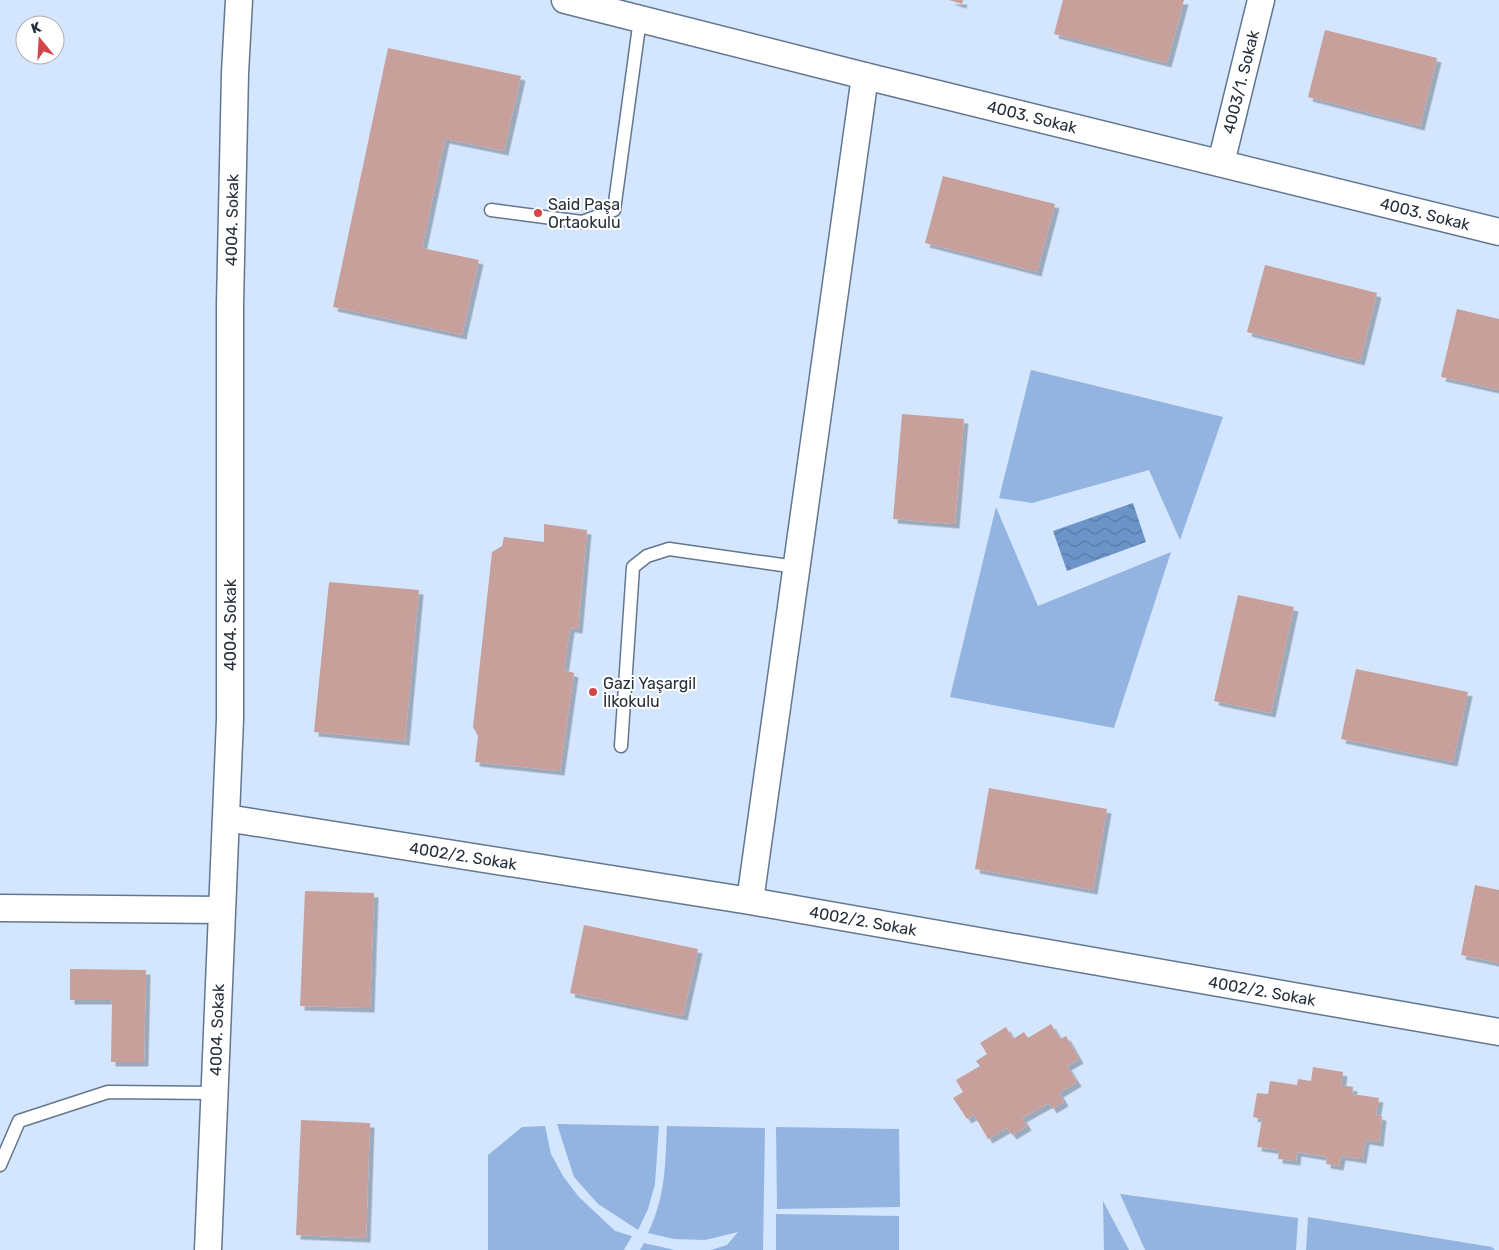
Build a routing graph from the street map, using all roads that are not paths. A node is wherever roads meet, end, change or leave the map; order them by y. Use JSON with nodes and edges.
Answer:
{"nodes":[{"id":1,"x":239,"y":0,"type":"edge"},
{"id":2,"x":565,"y":0,"type":"edge"},
{"id":3,"x":1261,"y":0,"type":"edge"},
{"id":4,"x":640,"y":19,"type":"junction"},
{"id":5,"x":865,"y":76,"type":"junction"},
{"id":6,"x":1221,"y":163,"type":"junction"},
{"id":7,"x":491,"y":210,"type":"dead end"},
{"id":8,"x":1499,"y":232,"type":"edge"},
{"id":9,"x":796,"y":566,"type":"junction"},
{"id":10,"x":621,"y":746,"type":"dead end"},
{"id":11,"x":226,"y":818,"type":"junction"},
{"id":12,"x":750,"y":901,"type":"junction"},
{"id":13,"x":0,"y":908,"type":"edge"},
{"id":14,"x":222,"y":910,"type":"junction"},
{"id":15,"x":1499,"y":1032,"type":"edge"},
{"id":16,"x":215,"y":1093,"type":"junction"},
{"id":17,"x":0,"y":1166,"type":"edge"},
{"id":18,"x":208,"y":1250,"type":"edge"}],
"edges":[{"from":1,"to":11,"type":"street","name":"4004. Sokak"},
{"from":2,"to":4,"type":"street","name":"4003. Sokak"},
{"from":3,"to":6,"type":"street","name":"4003/1. Sokak"},
{"from":4,"to":5,"type":"street","name":"4003. Sokak"},
{"from":4,"to":7,"type":"lane"},
{"from":5,"to":6,"type":"street","name":"4003. Sokak"},
{"from":5,"to":9,"type":"street"},
{"from":6,"to":8,"type":"street","name":"4003. Sokak"},
{"from":9,"to":10,"type":"lane"},
{"from":9,"to":12,"type":"street"},
{"from":11,"to":12,"type":"street","name":"4002/2. Sokak"},
{"from":11,"to":14,"type":"street","name":"4004. Sokak"},
{"from":12,"to":15,"type":"street","name":"4002/2. Sokak"},
{"from":13,"to":14,"type":"street"},
{"from":14,"to":16,"type":"street","name":"4004. Sokak"},
{"from":16,"to":17,"type":"lane"},
{"from":16,"to":18,"type":"street","name":"4004. Sokak"}]}
